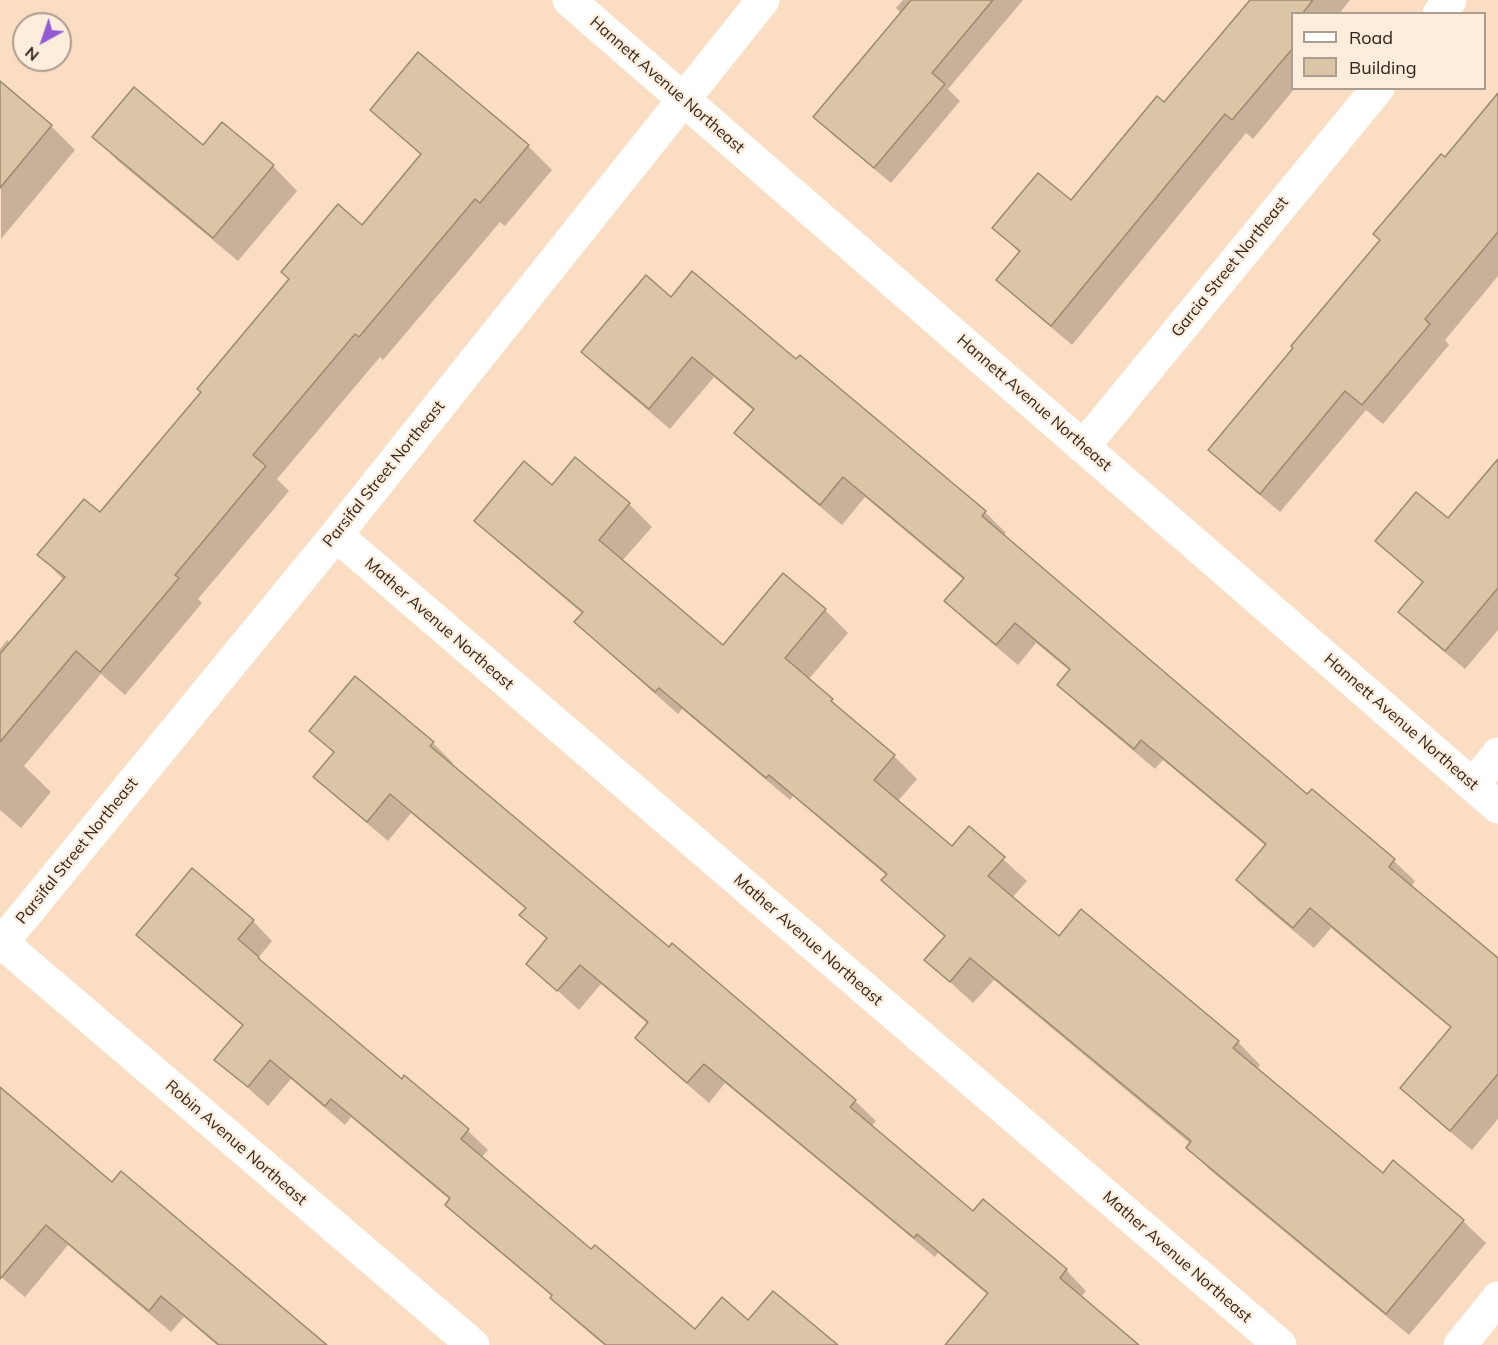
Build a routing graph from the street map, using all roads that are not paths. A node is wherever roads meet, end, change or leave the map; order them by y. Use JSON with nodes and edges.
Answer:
{"nodes":[{"id":1,"x":569,"y":0,"type":"edge"},
{"id":2,"x":763,"y":0,"type":"edge"},
{"id":3,"x":1450,"y":0,"type":"edge"},
{"id":4,"x":1441,"y":12,"type":"edge"},
{"id":5,"x":1376,"y":90,"type":"edge"},
{"id":6,"x":683,"y":100,"type":"junction"},
{"id":7,"x":1083,"y":447,"type":"junction"},
{"id":8,"x":336,"y":535,"type":"junction"},
{"id":9,"x":1498,"y":753,"type":"edge"},
{"id":10,"x":1473,"y":785,"type":"junction"},
{"id":11,"x":1498,"y":807,"type":"edge"},
{"id":12,"x":1,"y":943,"type":"edge"},
{"id":13,"x":1498,"y":1298,"type":"edge"},
{"id":14,"x":473,"y":1345,"type":"edge"},
{"id":15,"x":1280,"y":1345,"type":"edge"},
{"id":16,"x":1460,"y":1345,"type":"edge"}],
"edges":[{"from":1,"to":6,"type":"street","name":"Hannett Avenue Northeast"},
{"from":2,"to":6,"type":"street","name":"Parsifal Street Northeast"},
{"from":3,"to":4,"type":"street"},
{"from":5,"to":7,"type":"street","name":"Garcia Street Northeast"},
{"from":6,"to":7,"type":"street","name":"Hannett Avenue Northeast"},
{"from":6,"to":8,"type":"street","name":"Parsifal Street Northeast"},
{"from":7,"to":10,"type":"street","name":"Hannett Avenue Northeast"},
{"from":8,"to":12,"type":"street","name":"Parsifal Street Northeast"},
{"from":8,"to":15,"type":"street","name":"Mather Avenue Northeast"},
{"from":9,"to":10,"type":"street"},
{"from":10,"to":11,"type":"street","name":"Hannett Avenue Northeast"},
{"from":12,"to":14,"type":"street","name":"Robin Avenue Northeast"},
{"from":13,"to":16,"type":"street"}]}
